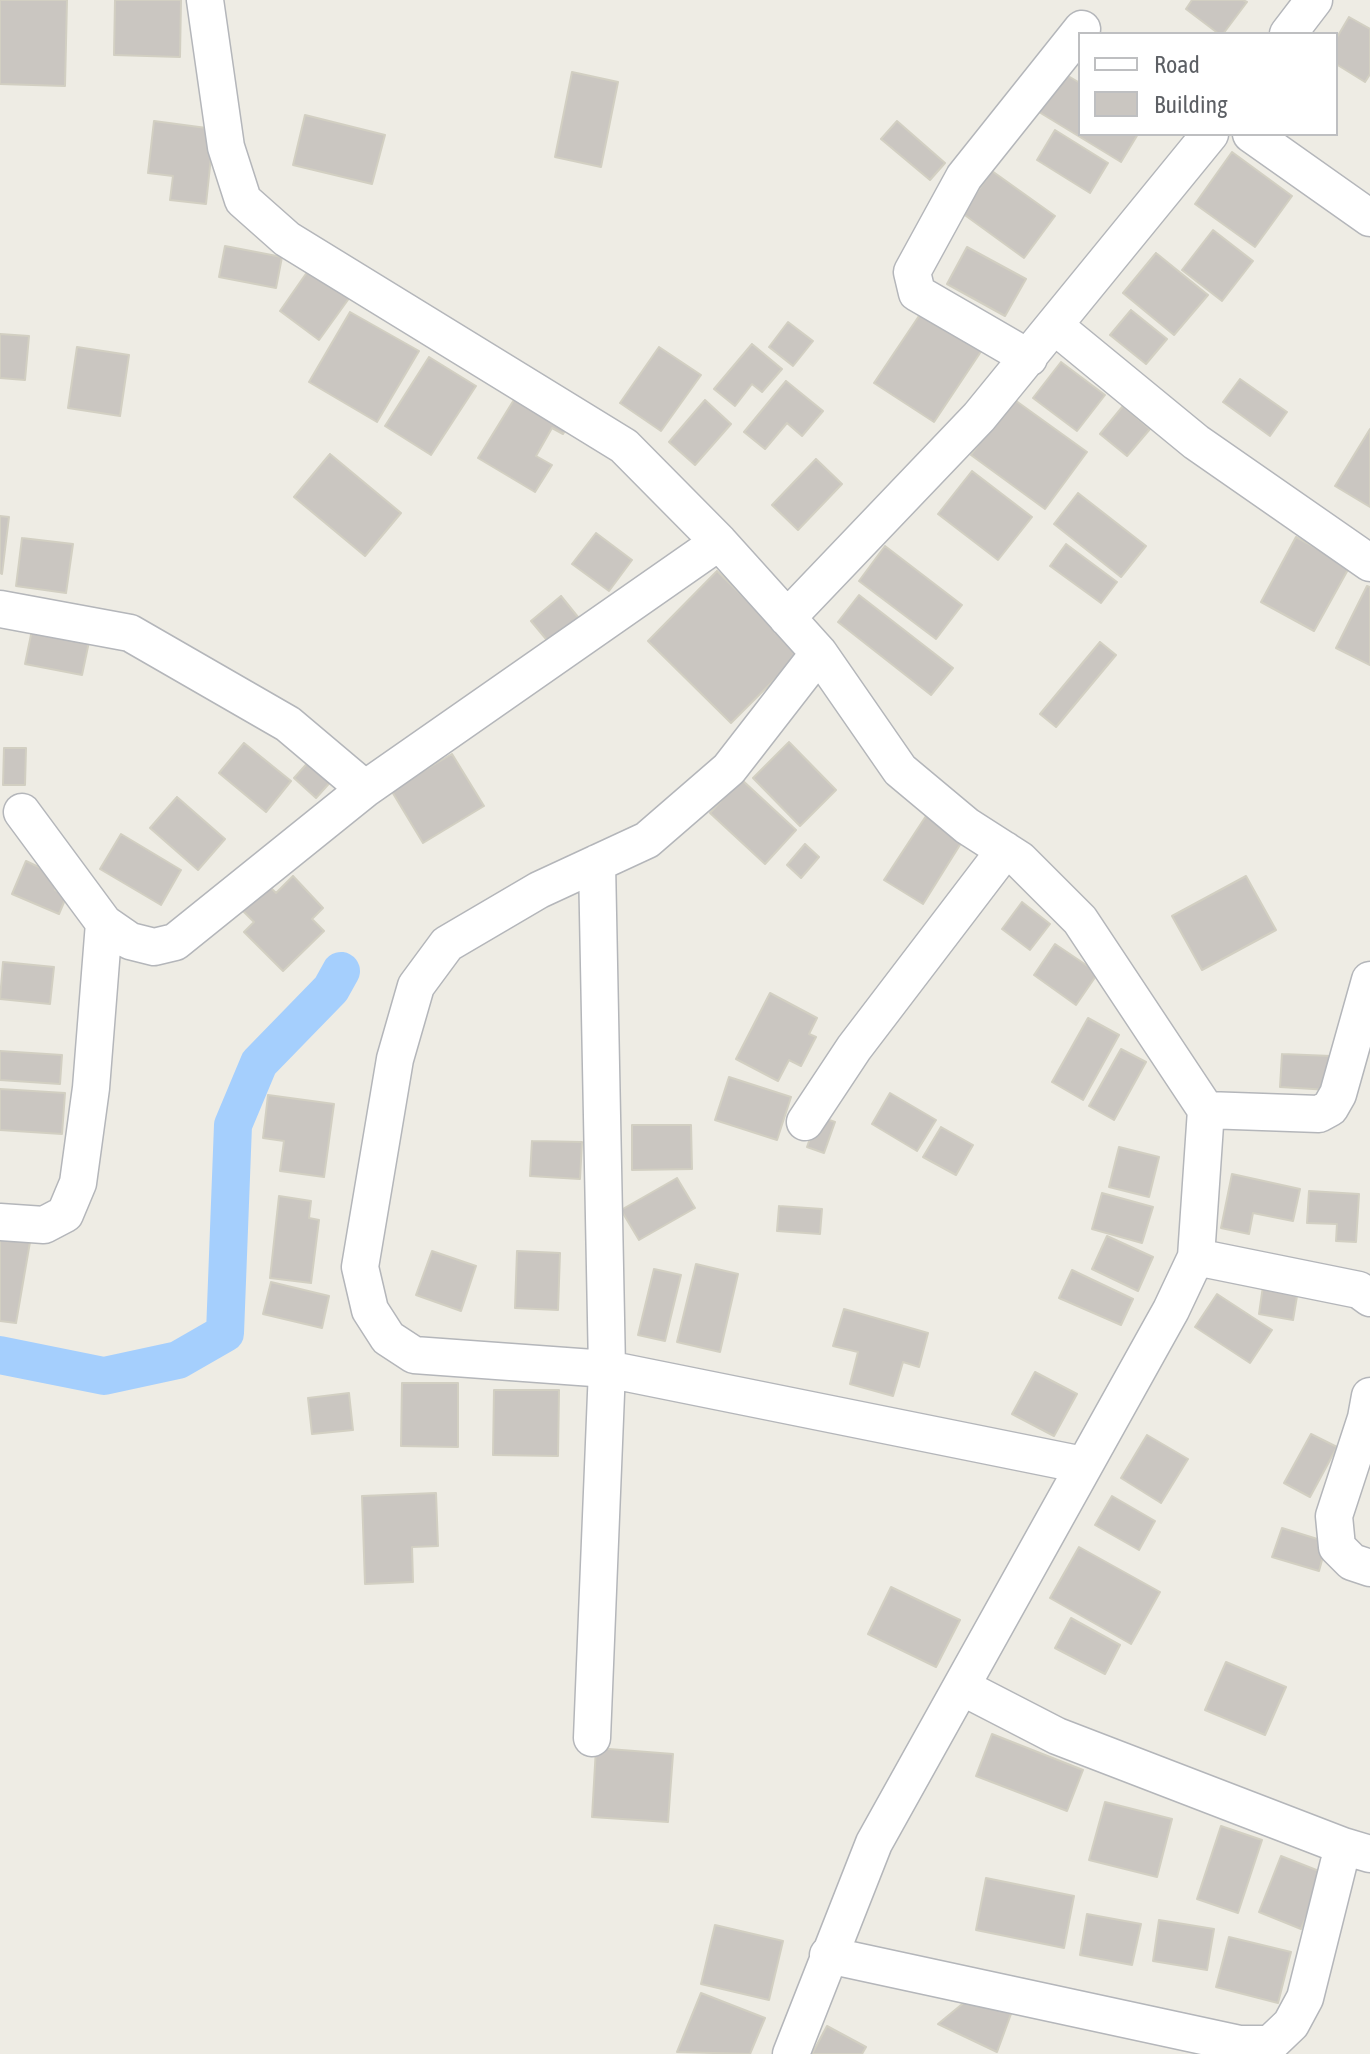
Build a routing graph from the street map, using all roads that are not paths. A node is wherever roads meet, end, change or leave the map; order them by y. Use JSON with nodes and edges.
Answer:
{"nodes":[{"id":1,"x":205,"y":0,"type":"edge"},
{"id":2,"x":1314,"y":0,"type":"edge"},
{"id":3,"x":1082,"y":29,"type":"dead end"},
{"id":4,"x":1080,"y":32,"type":"edge"},
{"id":5,"x":1290,"y":32,"type":"edge"},
{"id":6,"x":1078,"y":34,"type":"edge"},
{"id":7,"x":1208,"y":136,"type":"edge"},
{"id":8,"x":1254,"y":136,"type":"edge"},
{"id":9,"x":1370,"y":218,"type":"edge"},
{"id":10,"x":1056,"y":327,"type":"junction"},
{"id":11,"x":1029,"y":358,"type":"junction"},
{"id":12,"x":719,"y":542,"type":"junction"},
{"id":13,"x":1370,"y":563,"type":"edge"},
{"id":14,"x":0,"y":609,"type":"edge"},
{"id":15,"x":787,"y":618,"type":"junction"},
{"id":16,"x":819,"y":653,"type":"junction"},
{"id":17,"x":365,"y":789,"type":"junction"},
{"id":18,"x":22,"y":812,"type":"dead end"},
{"id":19,"x":1005,"y":850,"type":"junction"},
{"id":20,"x":597,"y":863,"type":"junction"},
{"id":21,"x":104,"y":923,"type":"junction"},
{"id":22,"x":1370,"y":980,"type":"edge"},
{"id":23,"x":1206,"y":1110,"type":"junction"},
{"id":24,"x":805,"y":1122,"type":"dead end"},
{"id":25,"x":0,"y":1222,"type":"edge"},
{"id":26,"x":1196,"y":1257,"type":"junction"},
{"id":27,"x":1370,"y":1298,"type":"edge"},
{"id":28,"x":607,"y":1369,"type":"junction"},
{"id":29,"x":1370,"y":1396,"type":"edge"},
{"id":30,"x":1083,"y":1465,"type":"junction"},
{"id":31,"x":1370,"y":1568,"type":"edge"},
{"id":32,"x":962,"y":1687,"type":"junction"},
{"id":33,"x":592,"y":1738,"type":"dead end"},
{"id":34,"x":1357,"y":1850,"type":"edge"},
{"id":35,"x":828,"y":1955,"type":"junction"},
{"id":36,"x":791,"y":2054,"type":"edge"}],
"edges":[{"from":1,"to":12,"type":"street"},
{"from":2,"to":5,"type":"street"},
{"from":3,"to":4,"type":"street"},
{"from":6,"to":11,"type":"street"},
{"from":7,"to":10,"type":"street"},
{"from":8,"to":9,"type":"street"},
{"from":10,"to":11,"type":"street"},
{"from":10,"to":13,"type":"street"},
{"from":11,"to":15,"type":"street"},
{"from":12,"to":15,"type":"street"},
{"from":12,"to":17,"type":"street"},
{"from":14,"to":17,"type":"street"},
{"from":15,"to":16,"type":"street"},
{"from":16,"to":19,"type":"street"},
{"from":16,"to":20,"type":"street"},
{"from":17,"to":21,"type":"street"},
{"from":18,"to":21,"type":"street"},
{"from":19,"to":23,"type":"street"},
{"from":19,"to":24,"type":"street"},
{"from":20,"to":28,"type":"street"},
{"from":20,"to":28,"type":"street"},
{"from":21,"to":25,"type":"street"},
{"from":22,"to":23,"type":"street"},
{"from":23,"to":26,"type":"street"},
{"from":26,"to":27,"type":"street"},
{"from":26,"to":30,"type":"street"},
{"from":28,"to":30,"type":"street"},
{"from":28,"to":33,"type":"street"},
{"from":29,"to":31,"type":"street"},
{"from":30,"to":32,"type":"street"},
{"from":32,"to":34,"type":"street"},
{"from":32,"to":35,"type":"street"},
{"from":34,"to":35,"type":"street"},
{"from":35,"to":36,"type":"street"}]}
